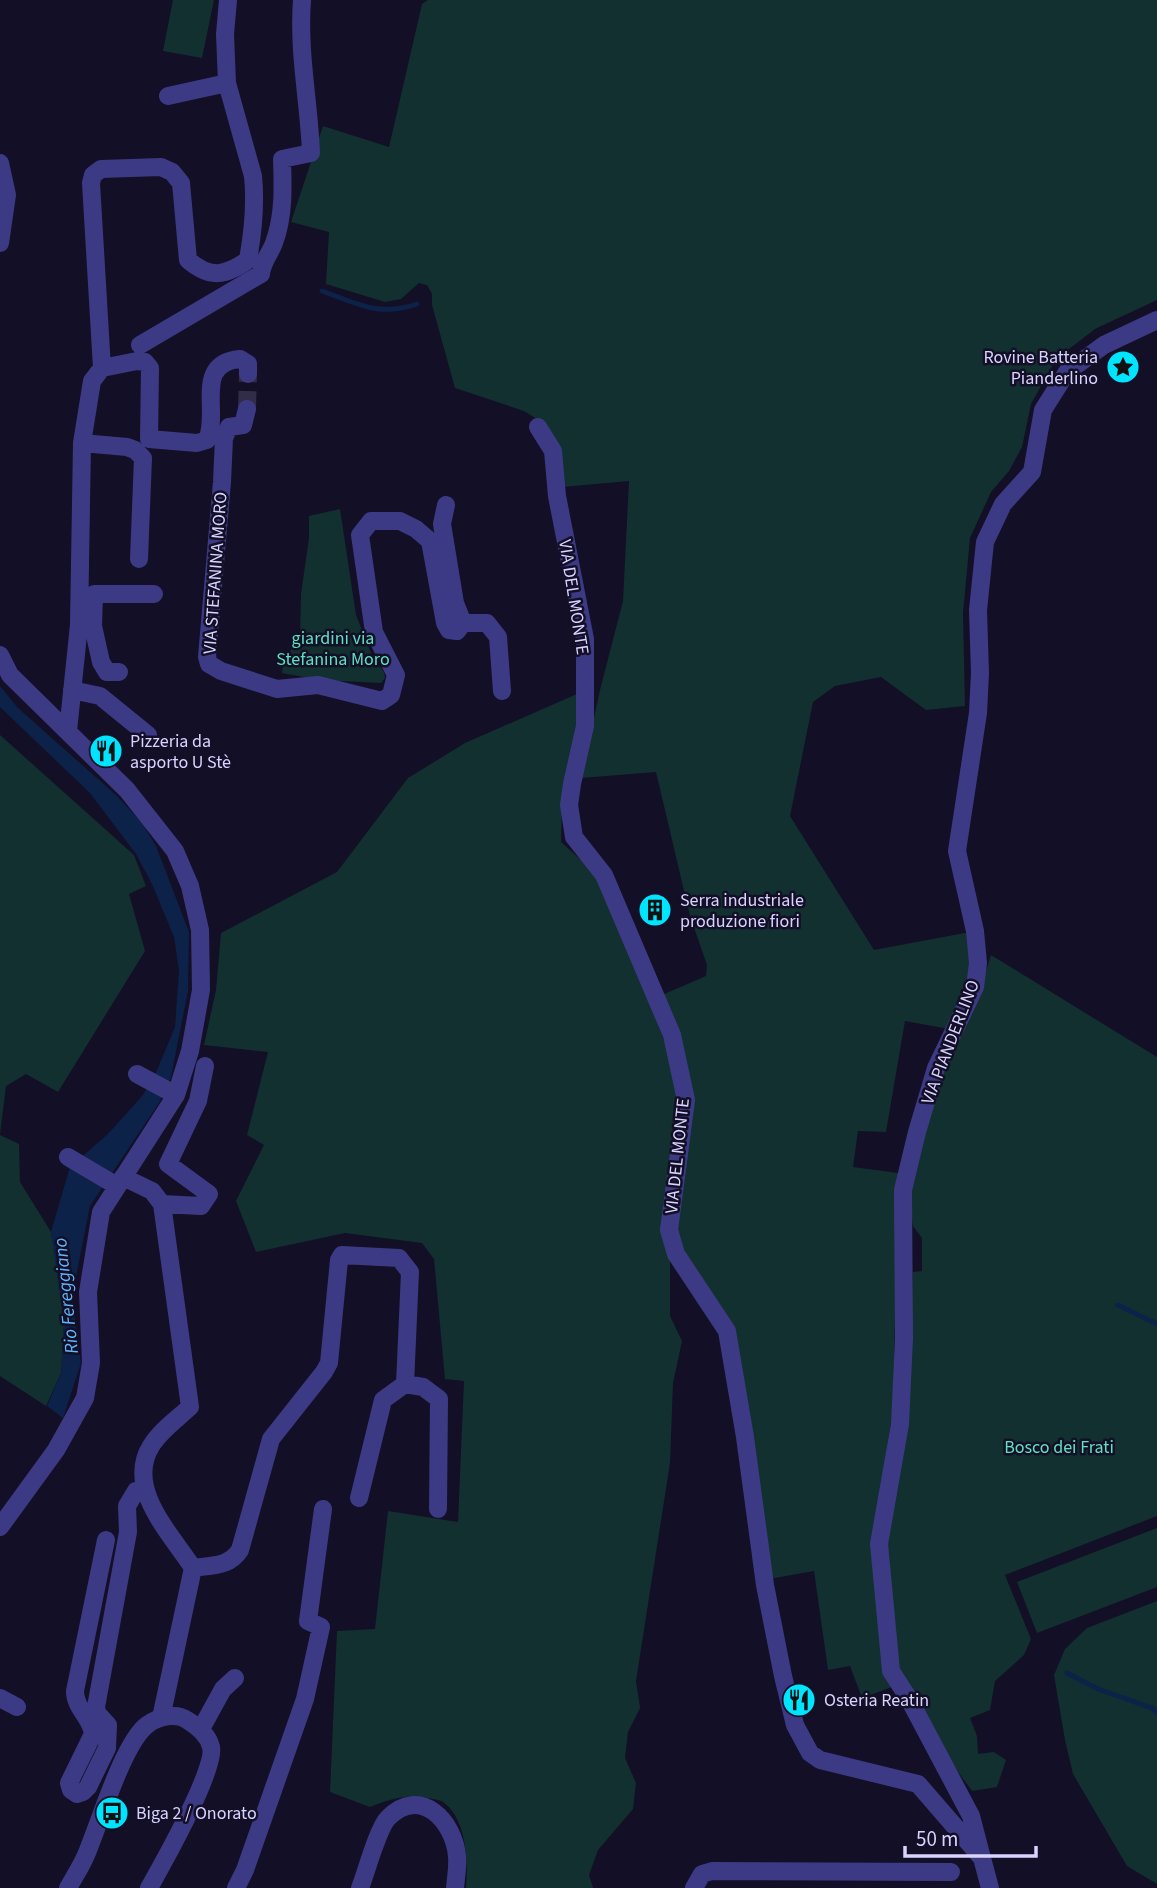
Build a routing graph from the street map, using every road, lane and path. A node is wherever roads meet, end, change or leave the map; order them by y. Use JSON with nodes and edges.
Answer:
{"nodes":[{"id":1,"x":228,"y":0,"type":"edge"},
{"id":2,"x":302,"y":0,"type":"edge"},
{"id":3,"x":227,"y":83,"type":"junction"},
{"id":4,"x":168,"y":96,"type":"dead end"},
{"id":5,"x":0,"y":163,"type":"edge"},
{"id":6,"x":0,"y":243,"type":"edge"},
{"id":7,"x":1157,"y":320,"type":"edge"},
{"id":8,"x":140,"y":345,"type":"dead end"},
{"id":9,"x":102,"y":368,"type":"junction"},
{"id":10,"x":248,"y":374,"type":"dead end"},
{"id":11,"x":247,"y":409,"type":"tunnel mouth"},
{"id":12,"x":538,"y":427,"type":"dead end"},
{"id":13,"x":82,"y":443,"type":"junction"},
{"id":14,"x":446,"y":505,"type":"dead end"},
{"id":15,"x":139,"y":559,"type":"dead end"},
{"id":16,"x":154,"y":594,"type":"dead end"},
{"id":17,"x":463,"y":623,"type":"junction"},
{"id":18,"x":86,"y":626,"type":"junction"},
{"id":19,"x":0,"y":654,"type":"edge"},
{"id":20,"x":119,"y":672,"type":"dead end"},
{"id":21,"x":72,"y":690,"type":"junction"},
{"id":22,"x":502,"y":691,"type":"dead end"},
{"id":23,"x":68,"y":731,"type":"junction"},
{"id":24,"x":148,"y":735,"type":"dead end"},
{"id":25,"x":205,"y":1066,"type":"dead end"},
{"id":26,"x":142,"y":1077,"type":"dead end"},
{"id":27,"x":173,"y":1093,"type":"junction"},
{"id":28,"x":71,"y":1159,"type":"dead end"},
{"id":29,"x":116,"y":1181,"type":"junction"},
{"id":30,"x":162,"y":1203,"type":"junction"},
{"id":31,"x":405,"y":1384,"type":"junction"},
{"id":32,"x":145,"y":1490,"type":"junction"},
{"id":33,"x":359,"y":1498,"type":"dead end"},
{"id":34,"x":323,"y":1509,"type":"dead end"},
{"id":35,"x":438,"y":1509,"type":"dead end"},
{"id":36,"x":0,"y":1527,"type":"edge"},
{"id":37,"x":106,"y":1540,"type":"dead end"},
{"id":38,"x":193,"y":1567,"type":"junction"},
{"id":39,"x":235,"y":1678,"type":"dead end"},
{"id":40,"x":0,"y":1698,"type":"edge"},
{"id":41,"x":17,"y":1707,"type":"dead end"},
{"id":42,"x":161,"y":1717,"type":"junction"},
{"id":43,"x":201,"y":1729,"type":"junction"},
{"id":44,"x":951,"y":1872,"type":"dead end"},
{"id":45,"x":986,"y":1872,"type":"edge"},
{"id":46,"x":68,"y":1888,"type":"edge"},
{"id":47,"x":149,"y":1888,"type":"edge"},
{"id":48,"x":236,"y":1888,"type":"edge"},
{"id":49,"x":360,"y":1888,"type":"edge"},
{"id":50,"x":455,"y":1888,"type":"edge"},
{"id":51,"x":694,"y":1888,"type":"edge"}],
"edges":[{"from":1,"to":3,"type":"street"},
{"from":2,"to":8,"type":"street"},
{"from":3,"to":4,"type":"street"},
{"from":3,"to":9,"type":"street"},
{"from":5,"to":6,"type":"street"},
{"from":7,"to":45,"type":"street","name":"VIA PIANDERLINO"},
{"from":9,"to":10,"type":"street"},
{"from":9,"to":13,"type":"street"},
{"from":11,"to":17,"type":"street","name":"VIA STEFANINA MORO"},
{"from":12,"to":45,"type":"street","name":"VIA DEL MONTE"},
{"from":13,"to":15,"type":"street"},
{"from":13,"to":18,"type":"street"},
{"from":14,"to":17,"type":"street"},
{"from":16,"to":18,"type":"street"},
{"from":17,"to":22,"type":"street","name":"VIA STEFANINA MORO"},
{"from":18,"to":20,"type":"street"},
{"from":18,"to":21,"type":"street"},
{"from":19,"to":23,"type":"street"},
{"from":21,"to":23,"type":"street"},
{"from":21,"to":24,"type":"street"},
{"from":23,"to":27,"type":"street"},
{"from":25,"to":30,"type":"street"},
{"from":26,"to":27,"type":"street"},
{"from":27,"to":29,"type":"street"},
{"from":28,"to":29,"type":"street"},
{"from":29,"to":30,"type":"street"},
{"from":29,"to":36,"type":"street"},
{"from":30,"to":32,"type":"street"},
{"from":31,"to":33,"type":"street"},
{"from":31,"to":35,"type":"street"},
{"from":31,"to":38,"type":"street"},
{"from":32,"to":37,"type":"street"},
{"from":32,"to":38,"type":"street"},
{"from":34,"to":48,"type":"street"},
{"from":38,"to":42,"type":"street"},
{"from":39,"to":43,"type":"street"},
{"from":40,"to":41,"type":"street"},
{"from":42,"to":43,"type":"street"},
{"from":42,"to":46,"type":"street"},
{"from":43,"to":47,"type":"street"},
{"from":44,"to":51,"type":"street"},
{"from":49,"to":50,"type":"street"}]}
